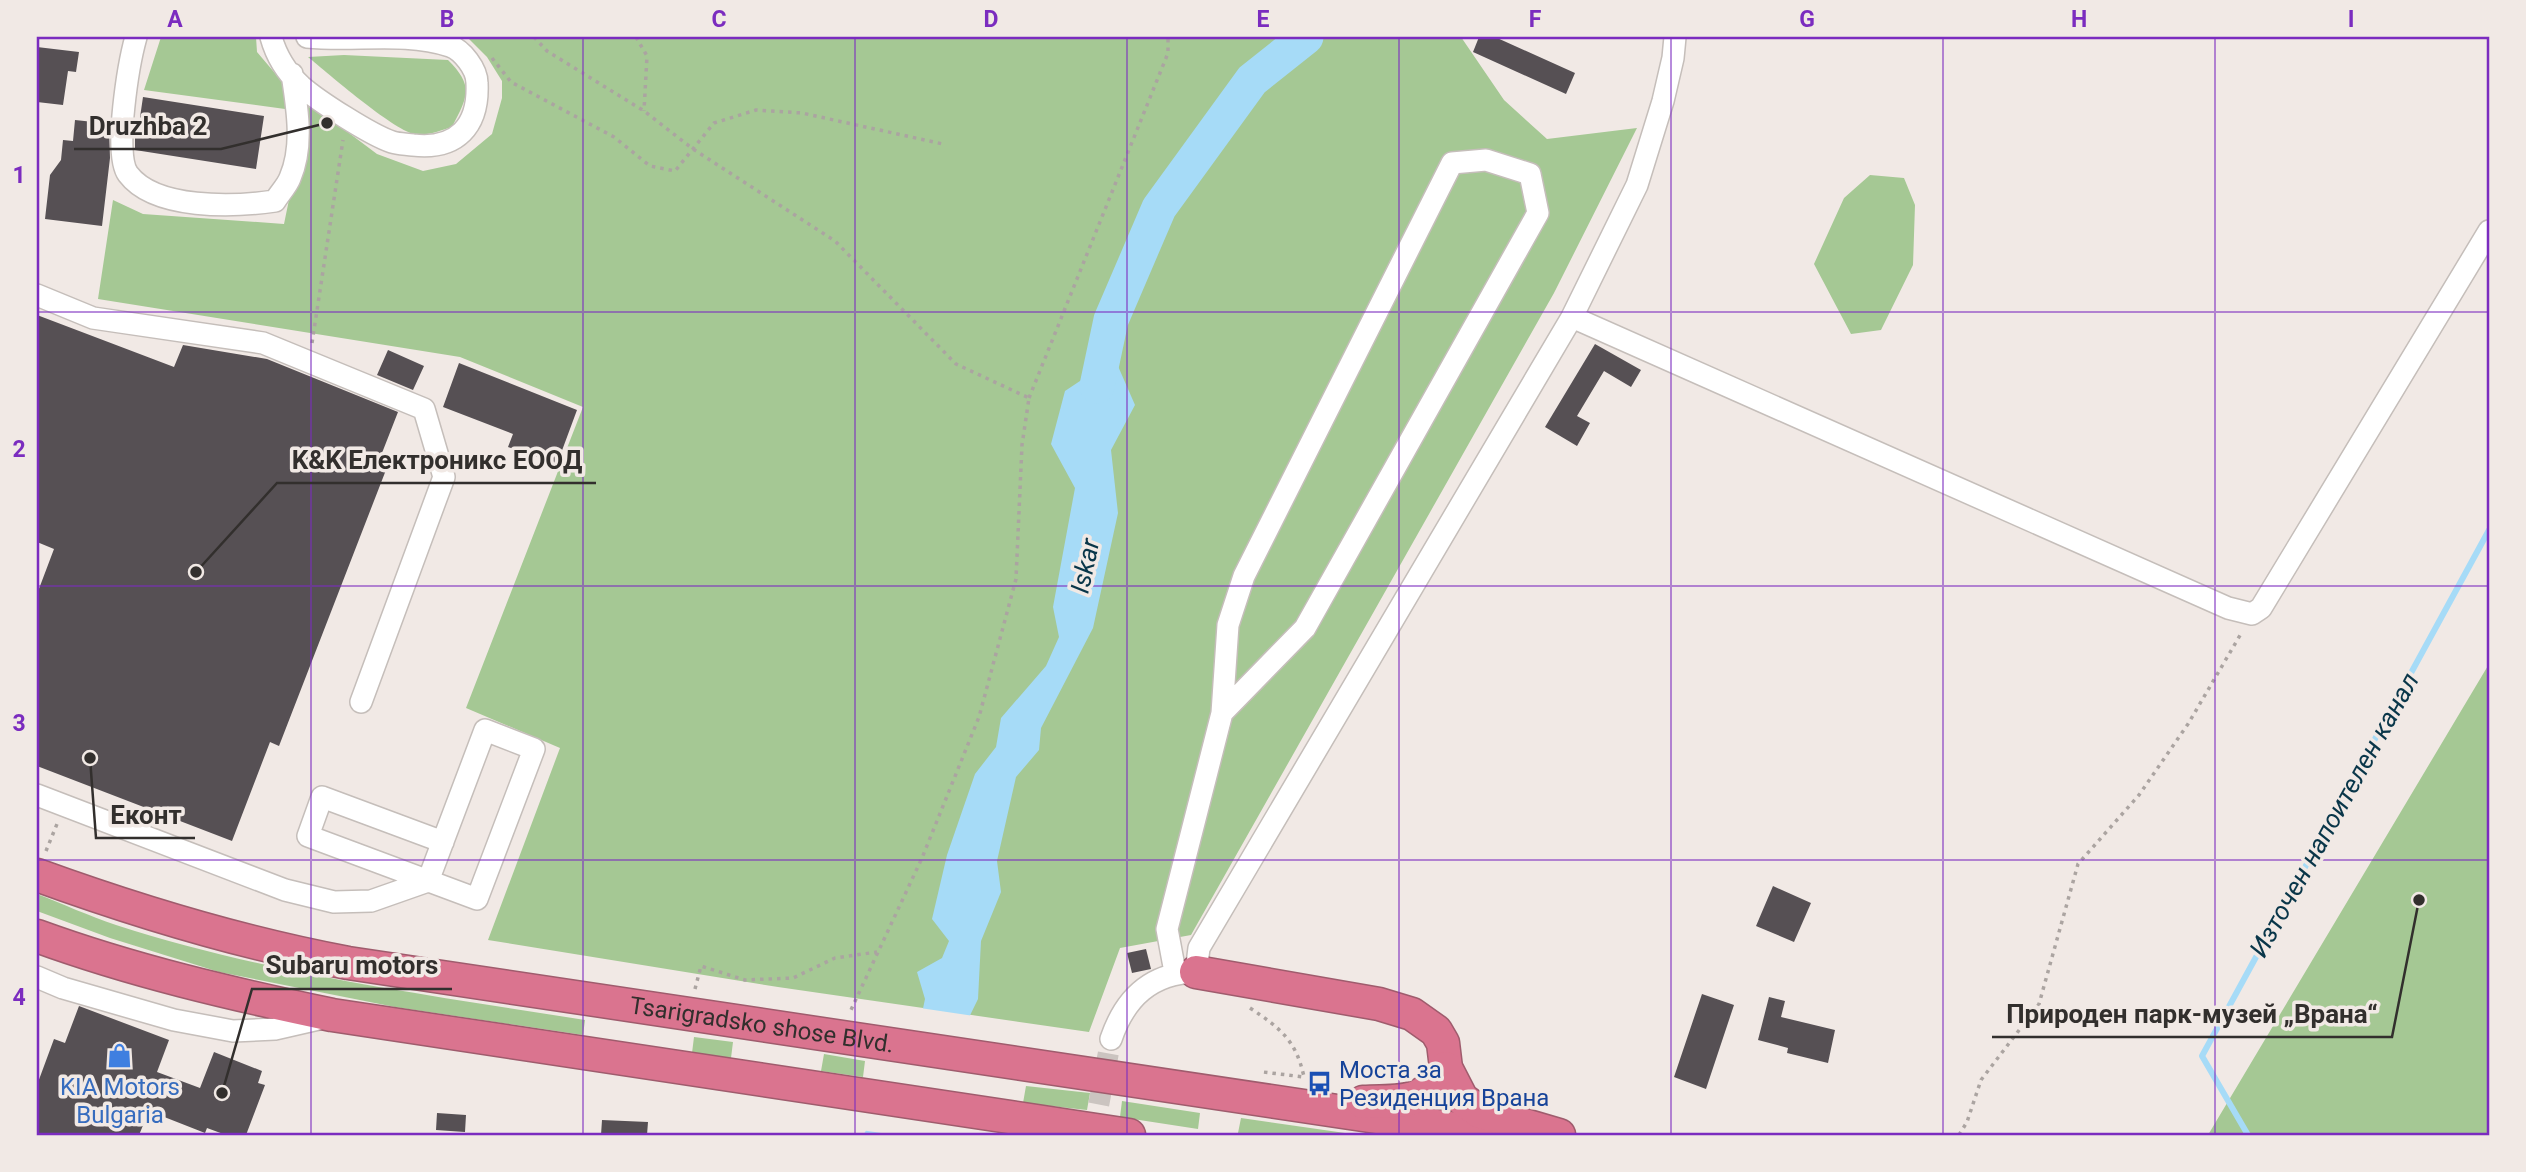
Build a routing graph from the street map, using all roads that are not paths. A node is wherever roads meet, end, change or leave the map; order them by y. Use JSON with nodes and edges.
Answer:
{"nodes":[{"id":1,"x":136,"y":37,"type":"edge"},
{"id":2,"x":271,"y":37,"type":"edge"},
{"id":3,"x":307,"y":37,"type":"edge"},
{"id":4,"x":1675,"y":37,"type":"edge"},
{"id":5,"x":292,"y":74,"type":"junction"},
{"id":6,"x":2489,"y":232,"type":"edge"},
{"id":7,"x":37,"y":295,"type":"edge"},
{"id":8,"x":1572,"y":317,"type":"junction"},
{"id":9,"x":361,"y":702,"type":"dead end"},
{"id":10,"x":1222,"y":713,"type":"junction"},
{"id":11,"x":37,"y":795,"type":"edge"},
{"id":12,"x":443,"y":842,"type":"junction"},
{"id":13,"x":46,"y":865,"type":"edge"},
{"id":14,"x":428,"y":881,"type":"junction"},
{"id":15,"x":37,"y":936,"type":"edge"},
{"id":16,"x":1186,"y":972,"type":"junction"},
{"id":17,"x":37,"y":977,"type":"edge"},
{"id":18,"x":332,"y":1015,"type":"junction"},
{"id":19,"x":1111,"y":1039,"type":"tunnel mouth"},
{"id":20,"x":1446,"y":1068,"type":"junction"},
{"id":21,"x":1296,"y":1105,"type":"junction"},
{"id":22,"x":1116,"y":1134,"type":"edge"},
{"id":23,"x":1497,"y":1135,"type":"edge"},
{"id":24,"x":1559,"y":1135,"type":"edge"}],
"edges":[{"from":1,"to":5,"type":"street"},
{"from":2,"to":5,"type":"street"},
{"from":3,"to":5,"type":"street"},
{"from":4,"to":8,"type":"street"},
{"from":6,"to":8,"type":"street"},
{"from":7,"to":9,"type":"street"},
{"from":8,"to":16,"type":"street"},
{"from":10,"to":10,"type":"street"},
{"from":10,"to":16,"type":"street"},
{"from":11,"to":14,"type":"street"},
{"from":12,"to":14,"type":"street"},
{"from":12,"to":14,"type":"street"},
{"from":12,"to":14,"type":"street"},
{"from":13,"to":21,"type":"highway","name":"Tsarigradsko shose Blvd."},
{"from":15,"to":18,"type":"highway"},
{"from":16,"to":19,"type":"street"},
{"from":16,"to":20,"type":"highway"},
{"from":17,"to":18,"type":"street"},
{"from":18,"to":22,"type":"highway"},
{"from":20,"to":21,"type":"highway"},
{"from":20,"to":24,"type":"highway"},
{"from":21,"to":23,"type":"highway","name":"Tsarigradsko shose Blvd."}]}
